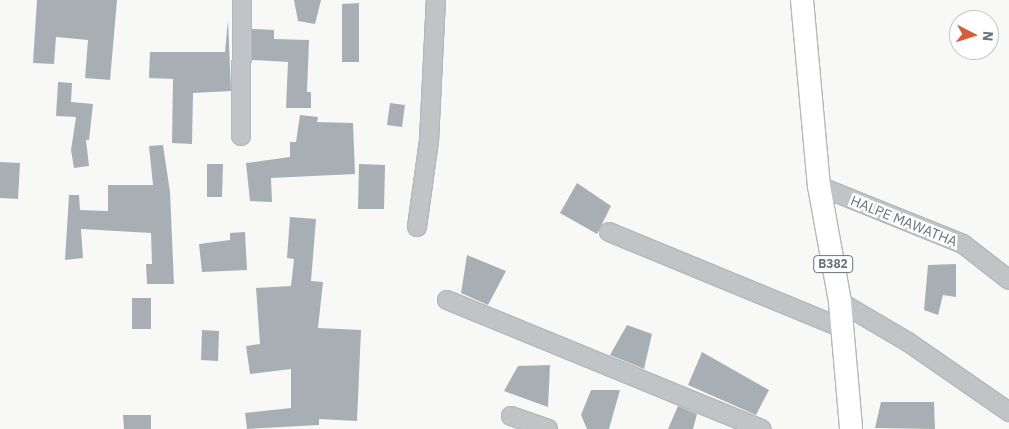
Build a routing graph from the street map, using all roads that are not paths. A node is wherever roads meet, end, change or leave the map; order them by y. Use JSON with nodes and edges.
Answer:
{"nodes":[{"id":1,"x":242,"y":0,"type":"edge"},
{"id":2,"x":436,"y":0,"type":"edge"},
{"id":3,"x":802,"y":0,"type":"edge"},
{"id":4,"x":240,"y":136,"type":"dead end"},
{"id":5,"x":819,"y":186,"type":"junction"},
{"id":6,"x":417,"y":227,"type":"dead end"},
{"id":7,"x":609,"y":232,"type":"dead end"},
{"id":8,"x":1009,"y":280,"type":"edge"},
{"id":9,"x":447,"y":300,"type":"dead end"},
{"id":10,"x":840,"y":302,"type":"junction"},
{"id":11,"x":842,"y":328,"type":"junction"},
{"id":12,"x":1009,"y":412,"type":"edge"},
{"id":13,"x":511,"y":416,"type":"dead end"},
{"id":14,"x":548,"y":429,"type":"edge"},
{"id":15,"x":762,"y":429,"type":"edge"},
{"id":16,"x":851,"y":429,"type":"edge"}],
"edges":[{"from":1,"to":4,"type":"street"},
{"from":2,"to":6,"type":"street"},
{"from":3,"to":5,"type":"main road","number":"B382"},
{"from":5,"to":8,"type":"street","name":"HALPE MAWATHA"},
{"from":5,"to":10,"type":"main road","number":"B382"},
{"from":7,"to":11,"type":"street"},
{"from":9,"to":15,"type":"street"},
{"from":10,"to":11,"type":"main road","number":"B382"},
{"from":10,"to":12,"type":"street"},
{"from":11,"to":16,"type":"main road","number":"B382"},
{"from":13,"to":14,"type":"street"}]}
